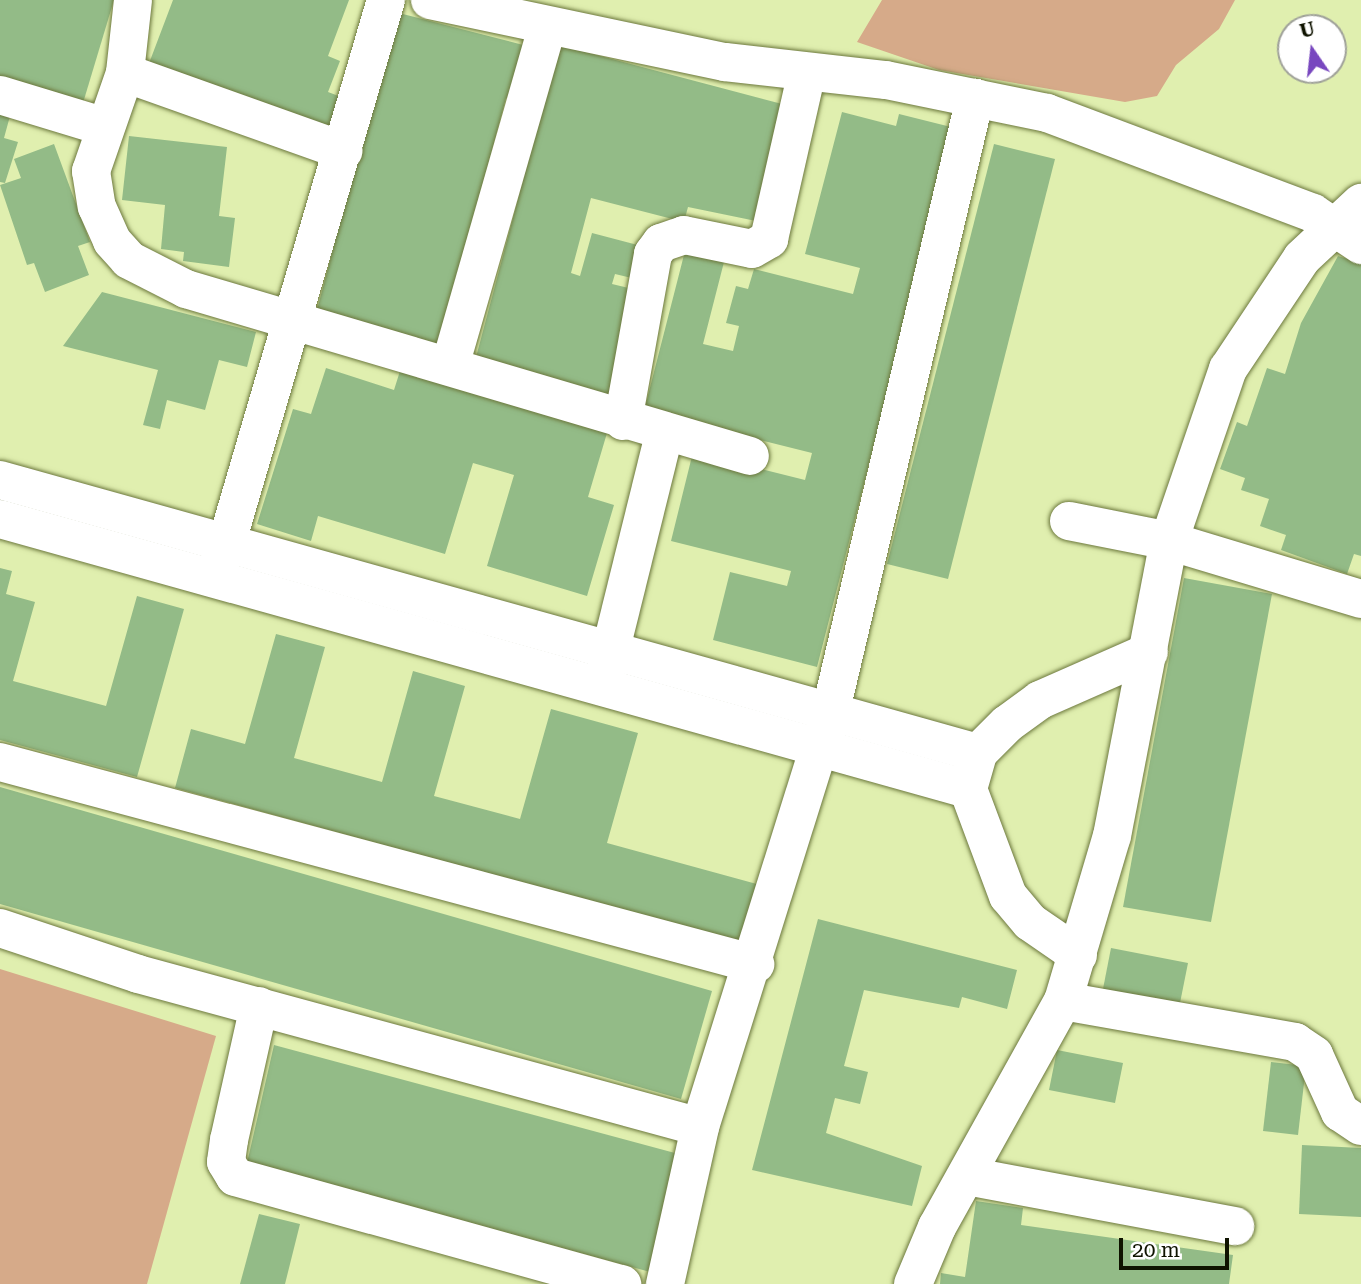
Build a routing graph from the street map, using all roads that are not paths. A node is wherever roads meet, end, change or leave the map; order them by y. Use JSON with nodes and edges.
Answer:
{"nodes":[{"id":1,"x":133,"y":0,"type":"edge"},
{"id":2,"x":386,"y":0,"type":"edge"},
{"id":3,"x":430,"y":0,"type":"edge"},
{"id":4,"x":547,"y":28,"type":"junction"},
{"id":5,"x":807,"y":72,"type":"junction"},
{"id":6,"x":125,"y":73,"type":"junction"},
{"id":7,"x":0,"y":95,"type":"edge"},
{"id":8,"x":975,"y":98,"type":"junction"},
{"id":9,"x":105,"y":127,"type":"junction"},
{"id":10,"x":344,"y":151,"type":"junction"},
{"id":11,"x":1353,"y":225,"type":"edge"},
{"id":12,"x":296,"y":322,"type":"junction"},
{"id":13,"x":450,"y":366,"type":"junction"},
{"id":14,"x":623,"y":421,"type":"junction"},
{"id":15,"x":664,"y":434,"type":"junction"},
{"id":16,"x":750,"y":456,"type":"dead end"},
{"id":17,"x":0,"y":480,"type":"edge"},
{"id":18,"x":0,"y":519,"type":"edge"},
{"id":19,"x":1069,"y":521,"type":"dead end"},
{"id":20,"x":229,"y":540,"type":"junction"},
{"id":21,"x":1169,"y":541,"type":"junction"},
{"id":22,"x":214,"y":581,"type":"junction"},
{"id":23,"x":1361,"y":599,"type":"edge"},
{"id":24,"x":611,"y":650,"type":"junction"},
{"id":25,"x":1149,"y":652,"type":"junction"},
{"id":26,"x":601,"y":688,"type":"junction"},
{"id":27,"x":831,"y":710,"type":"junction"},
{"id":28,"x":818,"y":751,"type":"junction"},
{"id":29,"x":978,"y":753,"type":"junction"},
{"id":30,"x":0,"y":762,"type":"edge"},
{"id":31,"x":968,"y":789,"type":"junction"},
{"id":32,"x":0,"y":928,"type":"edge"},
{"id":33,"x":1077,"y":955,"type":"junction"},
{"id":34,"x":755,"y":964,"type":"junction"},
{"id":35,"x":1063,"y":1001,"type":"junction"},
{"id":36,"x":259,"y":1006,"type":"junction"},
{"id":37,"x":1361,"y":1126,"type":"edge"},
{"id":38,"x":700,"y":1127,"type":"junction"},
{"id":39,"x":967,"y":1176,"type":"junction"},
{"id":40,"x":1235,"y":1226,"type":"dead end"},
{"id":41,"x":622,"y":1284,"type":"edge"},
{"id":42,"x":665,"y":1284,"type":"edge"},
{"id":43,"x":913,"y":1284,"type":"edge"}],
"edges":[{"from":1,"to":6,"type":"street"},
{"from":2,"to":10,"type":"street"},
{"from":3,"to":4,"type":"street"},
{"from":4,"to":5,"type":"street"},
{"from":4,"to":13,"type":"street"},
{"from":5,"to":8,"type":"street"},
{"from":5,"to":14,"type":"street"},
{"from":6,"to":9,"type":"street"},
{"from":6,"to":10,"type":"street"},
{"from":7,"to":9,"type":"street"},
{"from":8,"to":11,"type":"street"},
{"from":8,"to":27,"type":"street"},
{"from":9,"to":12,"type":"street"},
{"from":10,"to":12,"type":"street"},
{"from":11,"to":21,"type":"street"},
{"from":12,"to":13,"type":"street"},
{"from":12,"to":20,"type":"street"},
{"from":13,"to":14,"type":"street"},
{"from":14,"to":15,"type":"street"},
{"from":15,"to":16,"type":"street"},
{"from":15,"to":24,"type":"street"},
{"from":17,"to":20,"type":"street"},
{"from":18,"to":22,"type":"street"},
{"from":19,"to":21,"type":"street"},
{"from":20,"to":22,"type":"street"},
{"from":20,"to":24,"type":"street"},
{"from":21,"to":23,"type":"street"},
{"from":21,"to":25,"type":"street"},
{"from":22,"to":26,"type":"street"},
{"from":24,"to":26,"type":"street"},
{"from":24,"to":27,"type":"street"},
{"from":25,"to":29,"type":"street"},
{"from":25,"to":33,"type":"street"},
{"from":26,"to":28,"type":"street"},
{"from":27,"to":28,"type":"street"},
{"from":27,"to":29,"type":"street"},
{"from":28,"to":31,"type":"street"},
{"from":28,"to":34,"type":"street"},
{"from":29,"to":31,"type":"street"},
{"from":30,"to":34,"type":"street"},
{"from":31,"to":33,"type":"street"},
{"from":32,"to":36,"type":"street"},
{"from":33,"to":35,"type":"street"},
{"from":34,"to":38,"type":"street"},
{"from":35,"to":37,"type":"street"},
{"from":35,"to":39,"type":"street"},
{"from":36,"to":38,"type":"street"},
{"from":36,"to":41,"type":"street"},
{"from":38,"to":42,"type":"street"},
{"from":39,"to":40,"type":"street"},
{"from":39,"to":43,"type":"street"}]}
